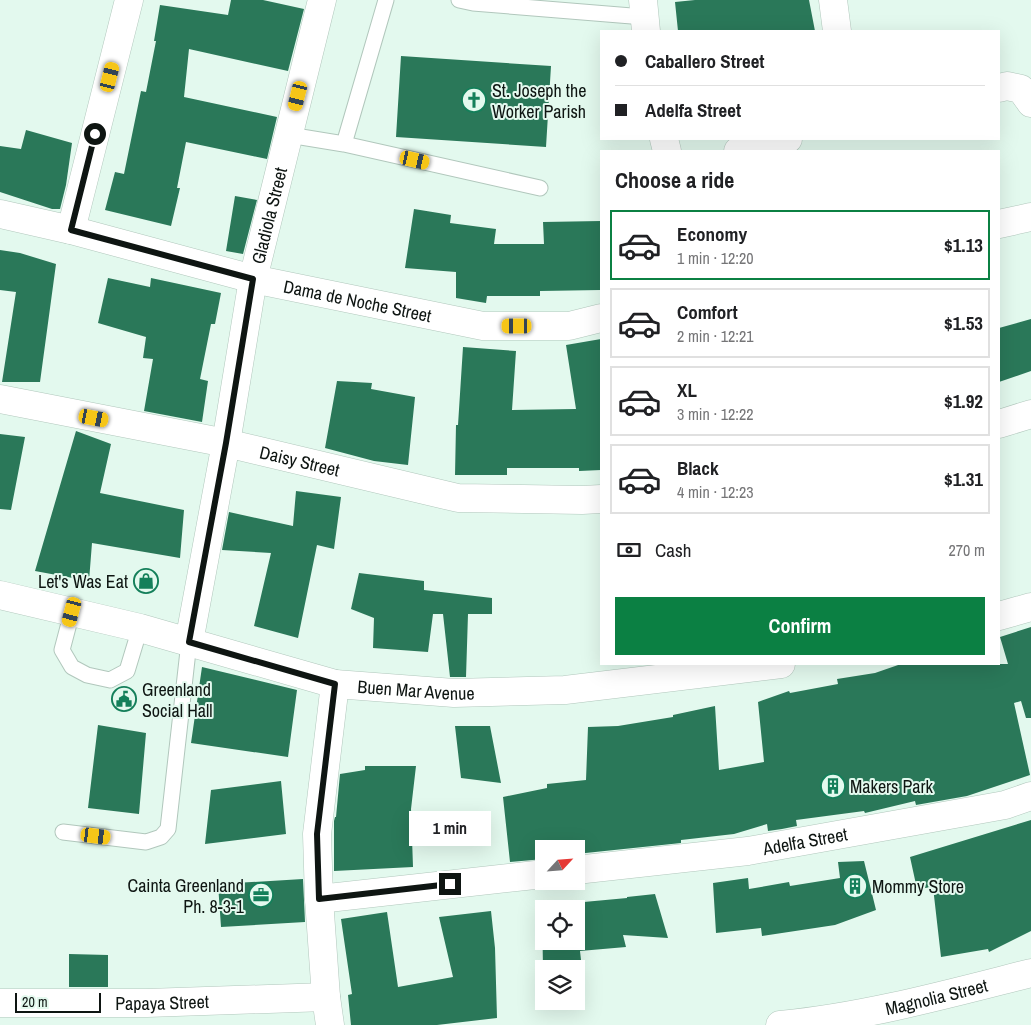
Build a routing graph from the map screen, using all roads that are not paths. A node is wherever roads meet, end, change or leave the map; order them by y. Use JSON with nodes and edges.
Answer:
{"nodes":[{"id":1,"x":129,"y":0,"type":"edge"},
{"id":2,"x":322,"y":0,"type":"edge"},
{"id":3,"x":386,"y":0,"type":"edge"},
{"id":4,"x":459,"y":0,"type":"edge"},
{"id":5,"x":833,"y":0,"type":"edge"},
{"id":6,"x":644,"y":16,"type":"edge"},
{"id":7,"x":837,"y":30,"type":"edge"},
{"id":8,"x":1000,"y":88,"type":"edge"},
{"id":9,"x":1031,"y":103,"type":"edge"},
{"id":10,"x":289,"y":135,"type":"junction"},
{"id":11,"x":784,"y":140,"type":"edge"},
{"id":12,"x":344,"y":144,"type":"junction"},
{"id":13,"x":742,"y":150,"type":"edge"},
{"id":14,"x":540,"y":188,"type":"dead end"},
{"id":15,"x":0,"y":214,"type":"edge"},
{"id":16,"x":1031,"y":217,"type":"edge"},
{"id":17,"x":1000,"y":224,"type":"edge"},
{"id":18,"x":71,"y":230,"type":"junction"},
{"id":19,"x":253,"y":279,"type":"junction"},
{"id":20,"x":600,"y":318,"type":"edge"},
{"id":21,"x":0,"y":399,"type":"edge"},
{"id":22,"x":1031,"y":414,"type":"edge"},
{"id":23,"x":1000,"y":424,"type":"edge"},
{"id":24,"x":226,"y":443,"type":"junction"},
{"id":25,"x":600,"y":499,"type":"edge"},
{"id":26,"x":0,"y":595,"type":"edge"},
{"id":27,"x":1031,"y":607,"type":"edge"},
{"id":28,"x":72,"y":612,"type":"junction"},
{"id":29,"x":1000,"y":616,"type":"edge"},
{"id":30,"x":140,"y":628,"type":"junction"},
{"id":31,"x":189,"y":642,"type":"junction"},
{"id":32,"x":773,"y":665,"type":"edge"},
{"id":33,"x":335,"y":684,"type":"junction"},
{"id":34,"x":1031,"y":796,"type":"edge"},
{"id":35,"x":63,"y":832,"type":"dead end"},
{"id":36,"x":585,"y":869,"type":"edge"},
{"id":37,"x":535,"y":875,"type":"edge"},
{"id":38,"x":319,"y":899,"type":"junction"},
{"id":39,"x":1031,"y":974,"type":"edge"},
{"id":40,"x":326,"y":997,"type":"junction"},
{"id":41,"x":0,"y":1003,"type":"edge"},
{"id":42,"x":148,"y":1014,"type":"edge"},
{"id":43,"x":330,"y":1025,"type":"edge"},
{"id":44,"x":780,"y":1025,"type":"edge"}],
"edges":[{"from":1,"to":18,"type":"street"},
{"from":2,"to":10,"type":"street","name":"Gladiola Street"},
{"from":3,"to":12,"type":"lane"},
{"from":4,"to":6,"type":"lane"},
{"from":5,"to":7,"type":"street"},
{"from":8,"to":9,"type":"street"},
{"from":10,"to":12,"type":"lane"},
{"from":10,"to":19,"type":"street","name":"Gladiola Street"},
{"from":11,"to":13,"type":"street"},
{"from":12,"to":14,"type":"lane"},
{"from":15,"to":18,"type":"street","name":"Dama de Noche Street"},
{"from":16,"to":17,"type":"street"},
{"from":18,"to":19,"type":"street","name":"Dama de Noche Street"},
{"from":19,"to":20,"type":"street","name":"Dama de Noche Street"},
{"from":19,"to":24,"type":"street","name":"Gladiola Street"},
{"from":21,"to":24,"type":"street","name":"Daisy Street"},
{"from":22,"to":23,"type":"street"},
{"from":24,"to":25,"type":"street","name":"Daisy Street"},
{"from":24,"to":31,"type":"street","name":"Gladiola Street"},
{"from":26,"to":28,"type":"street","name":"Buen Mar Avenue"},
{"from":27,"to":29,"type":"street"},
{"from":28,"to":30,"type":"street","name":"Buen Mar Avenue"},
{"from":28,"to":30,"type":"lane"},
{"from":30,"to":31,"type":"street","name":"Buen Mar Avenue"},
{"from":31,"to":33,"type":"street","name":"Buen Mar Avenue"},
{"from":31,"to":35,"type":"lane"},
{"from":32,"to":33,"type":"street","name":"Buen Mar Avenue"},
{"from":33,"to":38,"type":"street"},
{"from":34,"to":36,"type":"street","name":"Adelfa Street"},
{"from":37,"to":38,"type":"street"},
{"from":38,"to":40,"type":"street"},
{"from":39,"to":44,"type":"street","name":"Magnolia Street"},
{"from":40,"to":42,"type":"street","name":"Papaya Street"},
{"from":40,"to":43,"type":"street"},
{"from":41,"to":42,"type":"street","name":"Papaya Street"}]}
